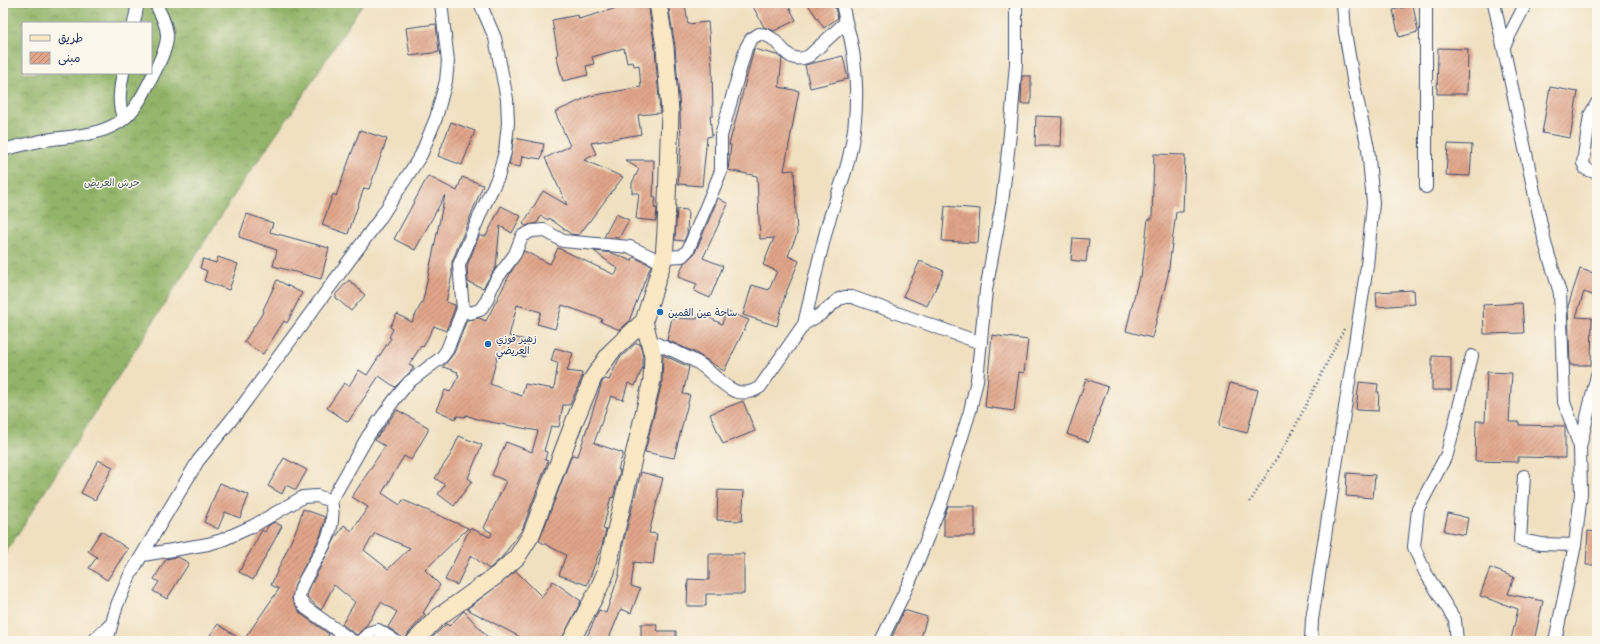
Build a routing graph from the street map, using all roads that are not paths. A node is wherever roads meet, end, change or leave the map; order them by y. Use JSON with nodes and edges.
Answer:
{"nodes":[{"id":1,"x":138,"y":3,"type":"edge"},
{"id":2,"x":155,"y":3,"type":"edge"},
{"id":3,"x":441,"y":3,"type":"edge"},
{"id":4,"x":480,"y":3,"type":"edge"},
{"id":5,"x":658,"y":3,"type":"edge"},
{"id":6,"x":842,"y":3,"type":"edge"},
{"id":7,"x":1016,"y":3,"type":"edge"},
{"id":8,"x":1343,"y":3,"type":"edge"},
{"id":9,"x":1426,"y":3,"type":"edge"},
{"id":10,"x":1494,"y":3,"type":"edge"},
{"id":11,"x":1498,"y":3,"type":"edge"},
{"id":12,"x":1526,"y":3,"type":"edge"},
{"id":13,"x":1499,"y":17,"type":"junction"},
{"id":14,"x":134,"y":22,"type":"edge"},
{"id":15,"x":846,"y":22,"type":"junction"},
{"id":16,"x":1504,"y":46,"type":"junction"},
{"id":17,"x":123,"y":74,"type":"edge"},
{"id":18,"x":1597,"y":103,"type":"edge"},
{"id":19,"x":124,"y":119,"type":"junction"},
{"id":20,"x":3,"y":150,"type":"edge"},
{"id":21,"x":1597,"y":173,"type":"edge"},
{"id":22,"x":1426,"y":187,"type":"dead end"},
{"id":23,"x":663,"y":260,"type":"junction"},
{"id":24,"x":463,"y":309,"type":"junction"},
{"id":25,"x":644,"y":321,"type":"junction"},
{"id":26,"x":804,"y":324,"type":"junction"},
{"id":27,"x":650,"y":341,"type":"junction"},
{"id":28,"x":981,"y":343,"type":"junction"},
{"id":29,"x":1472,"y":356,"type":"dead end"},
{"id":30,"x":1597,"y":375,"type":"edge"},
{"id":31,"x":1580,"y":447,"type":"junction"},
{"id":32,"x":1524,"y":476,"type":"dead end"},
{"id":33,"x":331,"y":501,"type":"junction"},
{"id":34,"x":1575,"y":545,"type":"junction"},
{"id":35,"x":143,"y":555,"type":"junction"},
{"id":36,"x":110,"y":625,"type":"junction"},
{"id":37,"x":93,"y":641,"type":"edge"},
{"id":38,"x":107,"y":641,"type":"edge"},
{"id":39,"x":352,"y":641,"type":"edge"},
{"id":40,"x":362,"y":641,"type":"edge"},
{"id":41,"x":395,"y":641,"type":"edge"},
{"id":42,"x":415,"y":641,"type":"edge"},
{"id":43,"x":571,"y":641,"type":"edge"},
{"id":44,"x":881,"y":641,"type":"edge"},
{"id":45,"x":1311,"y":641,"type":"edge"},
{"id":46,"x":1457,"y":641,"type":"edge"},
{"id":47,"x":1555,"y":641,"type":"edge"}],
"edges":[{"from":1,"to":14,"type":"street"},
{"from":2,"to":19,"type":"street"},
{"from":3,"to":35,"type":"street"},
{"from":4,"to":24,"type":"street"},
{"from":5,"to":23,"type":"street"},
{"from":6,"to":15,"type":"street"},
{"from":7,"to":28,"type":"street"},
{"from":8,"to":45,"type":"street"},
{"from":9,"to":22,"type":"street"},
{"from":10,"to":13,"type":"street"},
{"from":11,"to":13,"type":"street"},
{"from":12,"to":16,"type":"street"},
{"from":13,"to":16,"type":"street"},
{"from":15,"to":23,"type":"street"},
{"from":15,"to":26,"type":"street"},
{"from":16,"to":31,"type":"street"},
{"from":17,"to":19,"type":"street"},
{"from":18,"to":21,"type":"street"},
{"from":19,"to":20,"type":"street"},
{"from":23,"to":24,"type":"street"},
{"from":23,"to":25,"type":"street"},
{"from":24,"to":33,"type":"street"},
{"from":25,"to":27,"type":"street"},
{"from":25,"to":42,"type":"street"},
{"from":26,"to":27,"type":"street"},
{"from":26,"to":28,"type":"street"},
{"from":27,"to":43,"type":"street"},
{"from":28,"to":44,"type":"street"},
{"from":29,"to":46,"type":"street"},
{"from":30,"to":31,"type":"street"},
{"from":31,"to":34,"type":"street"},
{"from":32,"to":34,"type":"street"},
{"from":33,"to":35,"type":"street"},
{"from":33,"to":39,"type":"street"},
{"from":34,"to":47,"type":"street"},
{"from":35,"to":36,"type":"street"},
{"from":36,"to":37,"type":"street"},
{"from":36,"to":38,"type":"street"},
{"from":40,"to":41,"type":"street"}]}
